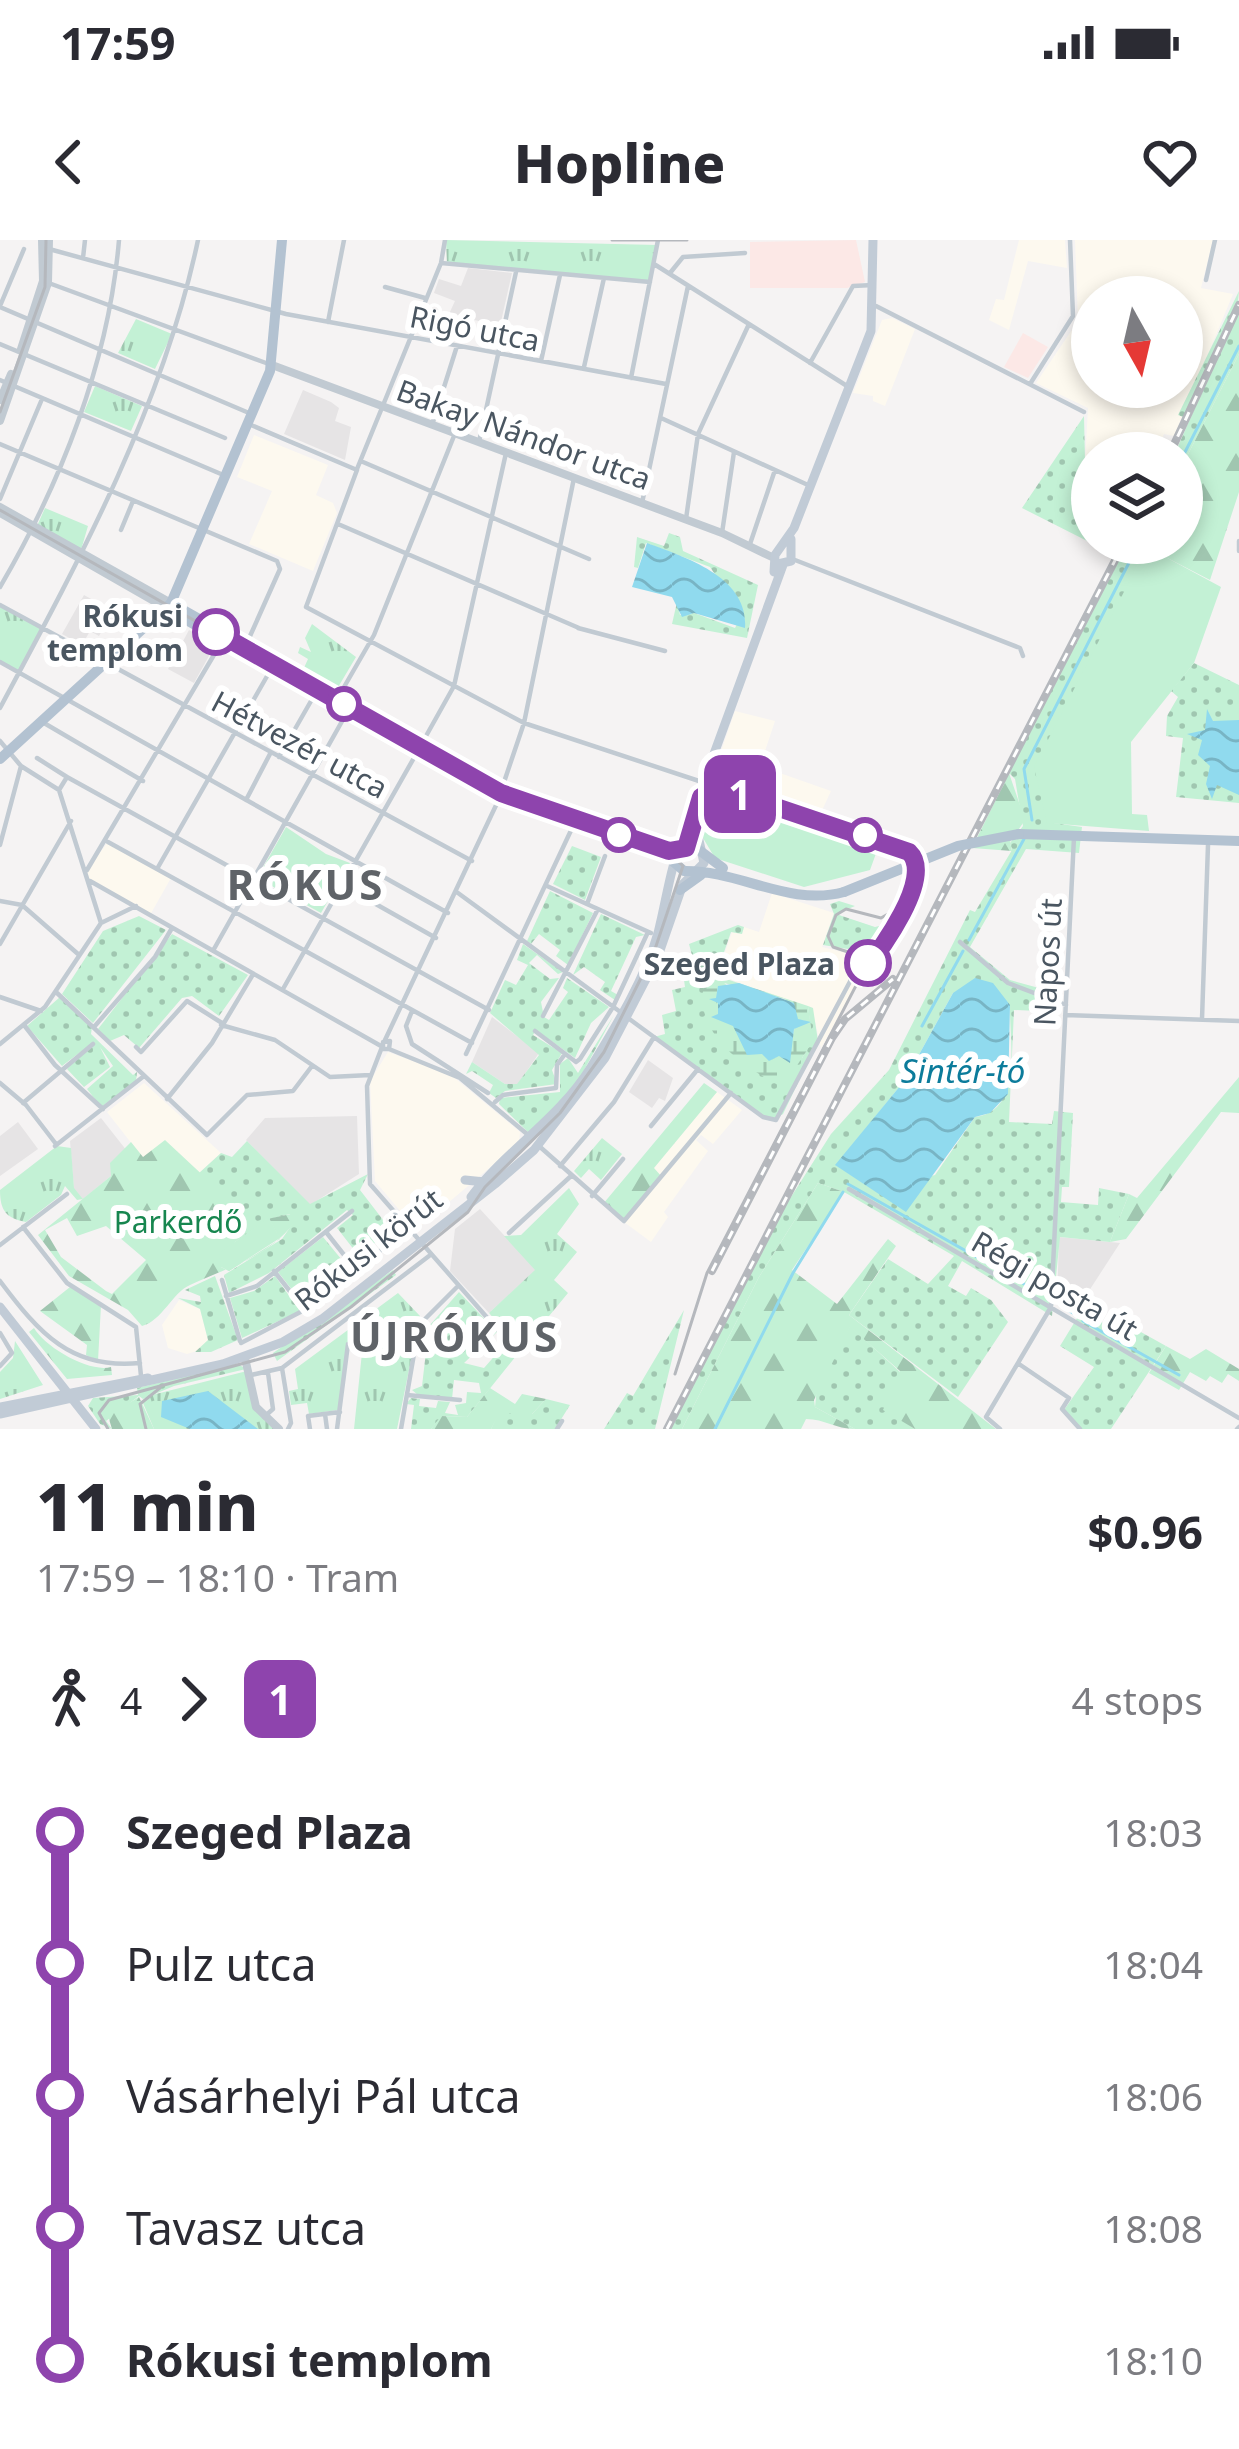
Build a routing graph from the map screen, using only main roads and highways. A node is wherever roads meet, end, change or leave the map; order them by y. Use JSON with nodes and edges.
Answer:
{"nodes":[{"id":1,"x":282,"y":240,"type":"edge"},
{"id":2,"x":873,"y":240,"type":"edge"},
{"id":3,"x":178,"y":588,"type":"junction"},
{"id":4,"x":169,"y":606,"type":"junction"},
{"id":5,"x":184,"y":614,"type":"junction"},
{"id":6,"x":155,"y":621,"type":"junction"},
{"id":7,"x":336,"y":701,"type":"junction"},
{"id":8,"x":419,"y":748,"type":"junction"},
{"id":9,"x":5,"y":756,"type":"edge"},
{"id":10,"x":703,"y":785,"type":"junction"},
{"id":11,"x":500,"y":794,"type":"junction"},
{"id":12,"x":1239,"y":841,"type":"edge"},
{"id":13,"x":681,"y":844,"type":"junction"},
{"id":14,"x":671,"y":858,"type":"junction"},
{"id":15,"x":705,"y":859,"type":"junction"},
{"id":16,"x":694,"y":871,"type":"junction"},
{"id":17,"x":729,"y":876,"type":"junction"},
{"id":18,"x":766,"y":886,"type":"junction"},
{"id":19,"x":680,"y":890,"type":"junction"},
{"id":20,"x":621,"y":1013,"type":"junction"},
{"id":21,"x":535,"y":1142,"type":"junction"},
{"id":22,"x":464,"y":1180,"type":"dead end"},
{"id":23,"x":478,"y":1192,"type":"junction"},
{"id":24,"x":0,"y":1307,"type":"edge"},
{"id":25,"x":49,"y":1372,"type":"junction"},
{"id":26,"x":96,"y":1390,"type":"junction"},
{"id":27,"x":69,"y":1396,"type":"junction"},
{"id":28,"x":36,"y":1400,"type":"junction"},
{"id":29,"x":0,"y":1410,"type":"edge"},
{"id":30,"x":92,"y":1424,"type":"edge"}],
"edges":[{"from":1,"to":3,"type":"main road"},
{"from":2,"to":10,"type":"main road"},
{"from":3,"to":4,"type":"main road"},
{"from":3,"to":5,"type":"main road"},
{"from":4,"to":5,"type":"main road"},
{"from":4,"to":6,"type":"main road"},
{"from":5,"to":6,"type":"main road"},
{"from":5,"to":7,"type":"main road"},
{"from":5,"to":7,"type":"main road"},
{"from":6,"to":9,"type":"main road"},
{"from":7,"to":8,"type":"main road"},
{"from":7,"to":8,"type":"main road"},
{"from":8,"to":11,"type":"main road"},
{"from":10,"to":13,"type":"main road","name":"Rókusi körút"},
{"from":10,"to":15,"type":"main road"},
{"from":11,"to":13,"type":"main road"},
{"from":11,"to":14,"type":"main road"},
{"from":12,"to":18,"type":"main road","bridge":true},
{"from":13,"to":14,"type":"main road","name":"Rókusi körút"},
{"from":13,"to":15,"type":"main road"},
{"from":14,"to":16,"type":"main road"},
{"from":14,"to":20,"type":"main road","name":"Rókusi körút"},
{"from":15,"to":16,"type":"main road","name":"Rókusi körút"},
{"from":15,"to":18,"type":"main road"},
{"from":16,"to":17,"type":"main road"},
{"from":16,"to":19,"type":"main road","name":"Rókusi körút"},
{"from":17,"to":18,"type":"main road"},
{"from":17,"to":19,"type":"main road"},
{"from":19,"to":20,"type":"main road","name":"Rókusi körút"},
{"from":20,"to":21,"type":"main road","name":"Rókusi körút"},
{"from":21,"to":23,"type":"main road","name":"Rókusi körút"},
{"from":21,"to":23,"type":"main road","name":"Rókusi körút"},
{"from":22,"to":23,"type":"main road"},
{"from":23,"to":26,"type":"main road","name":"Rókusi körút"},
{"from":24,"to":25,"type":"main road"},
{"from":25,"to":26,"type":"main road"},
{"from":25,"to":27,"type":"main road"},
{"from":25,"to":28,"type":"main road"},
{"from":26,"to":27,"type":"main road","name":"Rókusi körút"},
{"from":26,"to":30,"type":"main road"},
{"from":27,"to":28,"type":"main road"},
{"from":27,"to":29,"type":"main road"},
{"from":27,"to":30,"type":"main road"},
{"from":28,"to":29,"type":"main road"}]}
